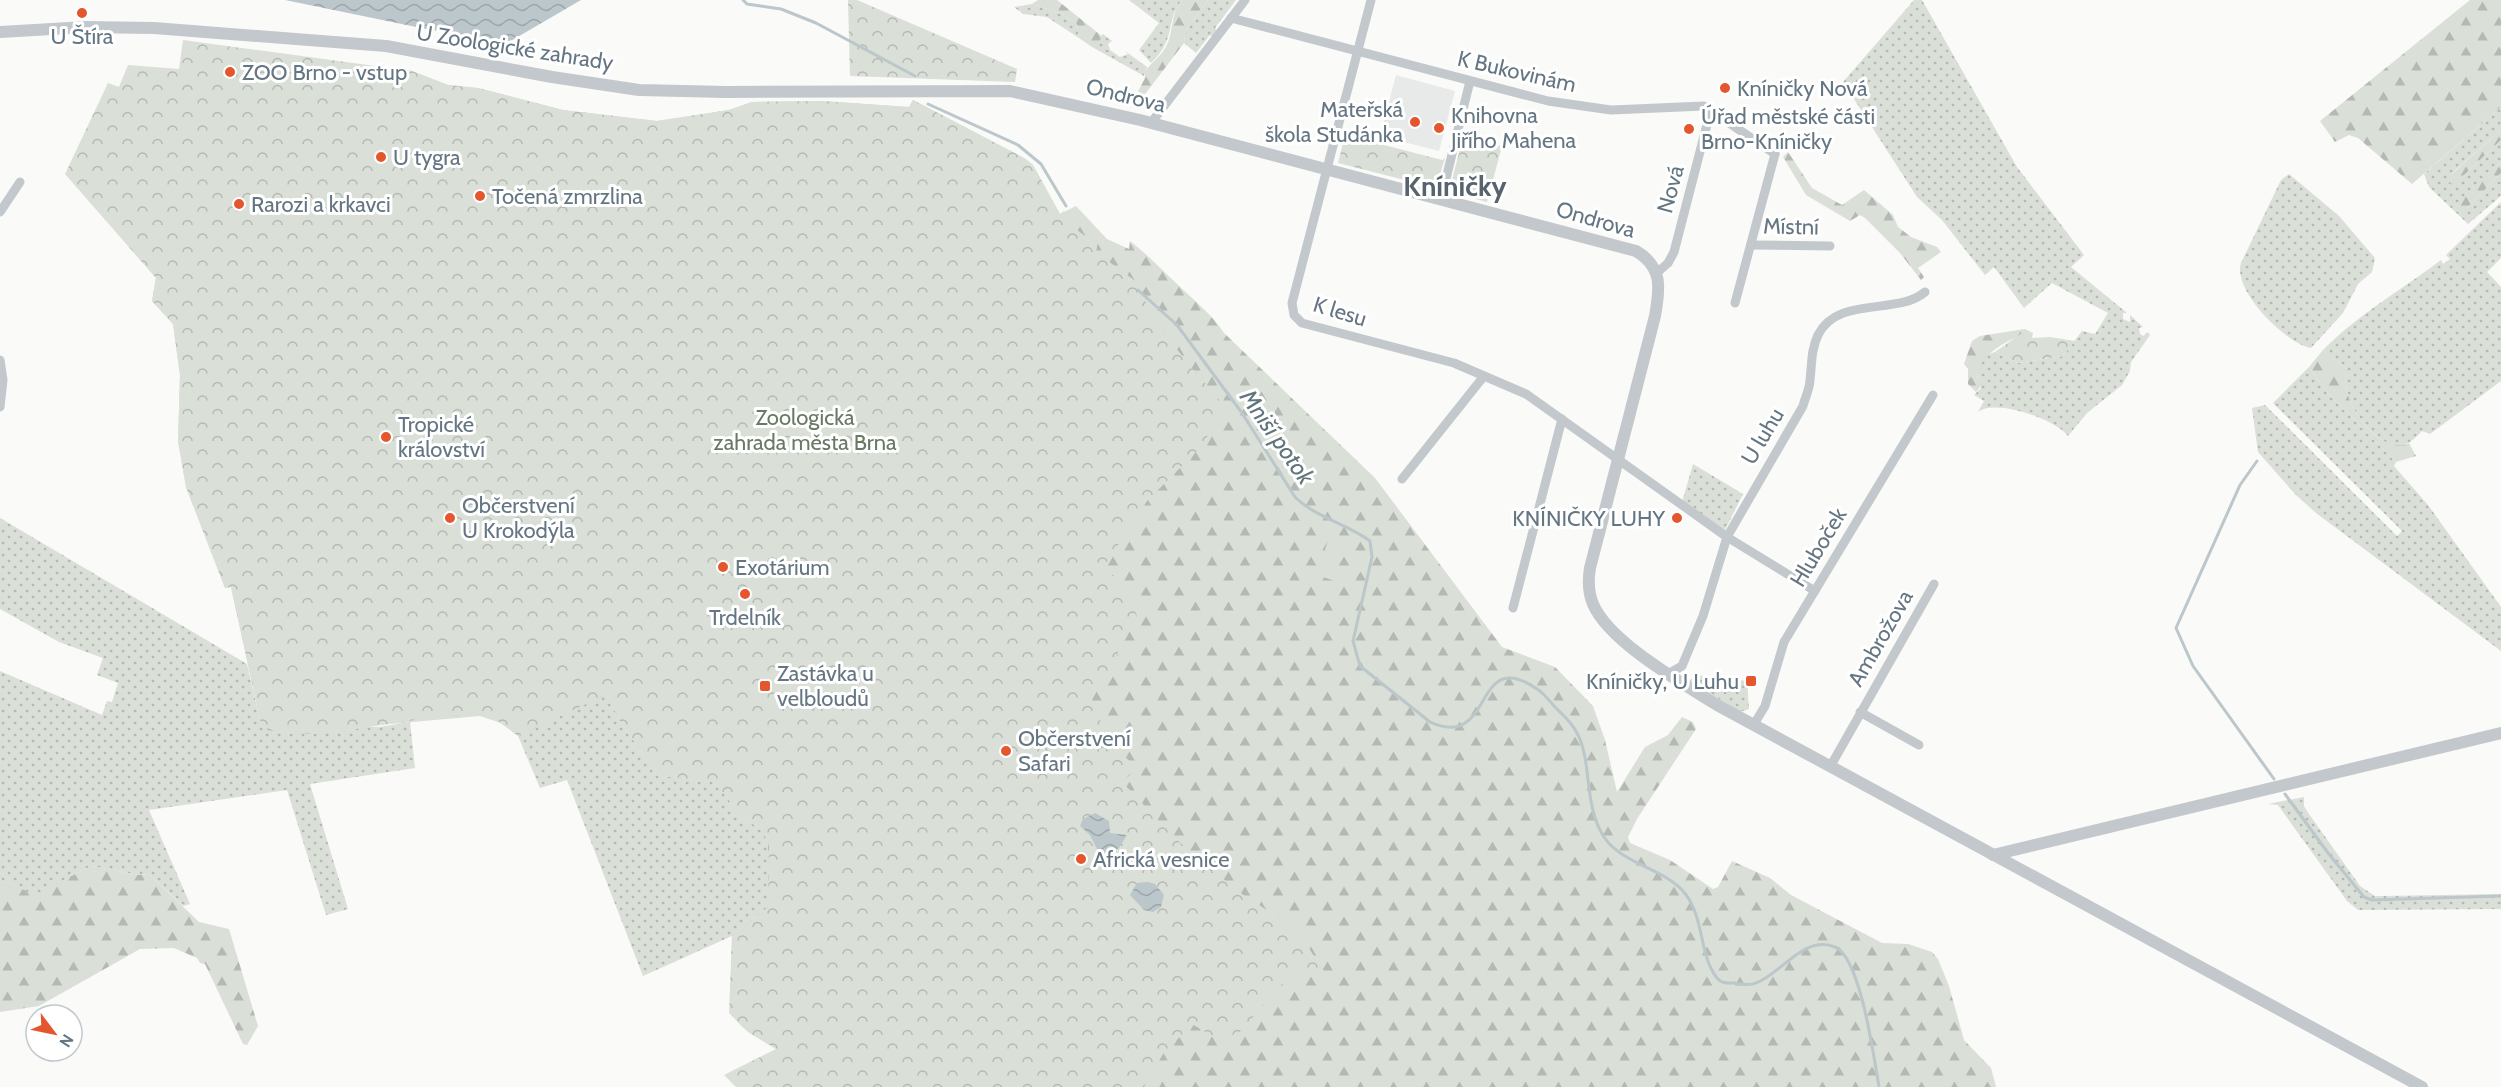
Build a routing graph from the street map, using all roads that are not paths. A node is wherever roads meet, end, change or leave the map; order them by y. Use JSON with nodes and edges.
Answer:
{"nodes":[{"id":1,"x":1245,"y":0,"type":"edge"},
{"id":2,"x":1371,"y":0,"type":"edge"},
{"id":3,"x":1231,"y":18,"type":"junction"},
{"id":4,"x":0,"y":32,"type":"edge"},
{"id":5,"x":1358,"y":51,"type":"junction"},
{"id":6,"x":1470,"y":81,"type":"junction"},
{"id":7,"x":1023,"y":93,"type":"joint"},
{"id":8,"x":1711,"y":109,"type":"junction"},
{"id":9,"x":1151,"y":123,"type":"junction"},
{"id":10,"x":1784,"y":147,"type":"dead end"},
{"id":11,"x":1775,"y":154,"type":"junction"},
{"id":12,"x":1326,"y":169,"type":"junction"},
{"id":13,"x":20,"y":182,"type":"dead end"},
{"id":14,"x":1441,"y":199,"type":"junction"},
{"id":15,"x":0,"y":212,"type":"edge"},
{"id":16,"x":1751,"y":245,"type":"junction"},
{"id":17,"x":1830,"y":246,"type":"dead end"},
{"id":18,"x":1658,"y":272,"type":"junction"},
{"id":19,"x":1925,"y":292,"type":"dead end"},
{"id":20,"x":1735,"y":303,"type":"dead end"},
{"id":21,"x":0,"y":360,"type":"edge"},
{"id":22,"x":1484,"y":376,"type":"junction"},
{"id":23,"x":1933,"y":395,"type":"dead end"},
{"id":24,"x":0,"y":407,"type":"edge"},
{"id":25,"x":1562,"y":418,"type":"junction"},
{"id":26,"x":1618,"y":457,"type":"junction"},
{"id":27,"x":1402,"y":479,"type":"dead end"},
{"id":28,"x":1727,"y":537,"type":"junction"},
{"id":29,"x":1934,"y":584,"type":"dead end"},
{"id":30,"x":1815,"y":591,"type":"junction"},
{"id":31,"x":1513,"y":608,"type":"dead end"},
{"id":32,"x":1668,"y":674,"type":"junction"},
{"id":33,"x":1860,"y":712,"type":"junction"},
{"id":34,"x":1753,"y":726,"type":"junction"},
{"id":35,"x":2501,"y":733,"type":"edge"},
{"id":36,"x":1919,"y":745,"type":"dead end"},
{"id":37,"x":1830,"y":767,"type":"junction"},
{"id":38,"x":1993,"y":855,"type":"junction"},
{"id":39,"x":2422,"y":1087,"type":"edge"}],
"edges":[{"from":1,"to":3,"type":"street"},
{"from":2,"to":5,"type":"street","name":"K lesu"},
{"from":3,"to":5,"type":"street","name":"K Bukovinám"},
{"from":3,"to":9,"type":"street"},
{"from":4,"to":7,"type":"street","name":"U Zoologické zahrady"},
{"from":5,"to":6,"type":"street","name":"K Bukovinám"},
{"from":5,"to":12,"type":"street","name":"K lesu"},
{"from":6,"to":8,"type":"street","name":"K Bukovinám"},
{"from":6,"to":14,"type":"street"},
{"from":7,"to":9,"type":"street","name":"Ondrova"},
{"from":8,"to":11,"type":"street"},
{"from":8,"to":18,"type":"street","name":"Nová"},
{"from":9,"to":12,"type":"street","name":"Ondrova"},
{"from":10,"to":11,"type":"street"},
{"from":11,"to":16,"type":"street","name":"Místní"},
{"from":12,"to":14,"type":"street","name":"Ondrova"},
{"from":12,"to":22,"type":"street","name":"K lesu"},
{"from":13,"to":15,"type":"street"},
{"from":14,"to":18,"type":"street","name":"Ondrova"},
{"from":16,"to":17,"type":"street","name":"Místní"},
{"from":16,"to":20,"type":"street","name":"Místní"},
{"from":18,"to":26,"type":"street"},
{"from":19,"to":28,"type":"street","name":"U luhu"},
{"from":21,"to":24,"type":"street"},
{"from":22,"to":25,"type":"street","name":"K lesu"},
{"from":22,"to":27,"type":"street"},
{"from":23,"to":30,"type":"street","name":"Hluboček"},
{"from":25,"to":26,"type":"street","name":"K lesu"},
{"from":25,"to":31,"type":"street"},
{"from":26,"to":28,"type":"street","name":"K lesu"},
{"from":26,"to":32,"type":"street"},
{"from":28,"to":30,"type":"street","name":"K lesu"},
{"from":28,"to":32,"type":"street","name":"U luhu"},
{"from":29,"to":33,"type":"street","name":"Ambrožova"},
{"from":30,"to":34,"type":"street","name":"Hluboček"},
{"from":32,"to":34,"type":"street"},
{"from":33,"to":36,"type":"street","name":"Ambrožova"},
{"from":33,"to":37,"type":"street","name":"Ambrožova"},
{"from":34,"to":37,"type":"street"},
{"from":35,"to":38,"type":"street"},
{"from":37,"to":38,"type":"street"},
{"from":38,"to":39,"type":"street"}]}
